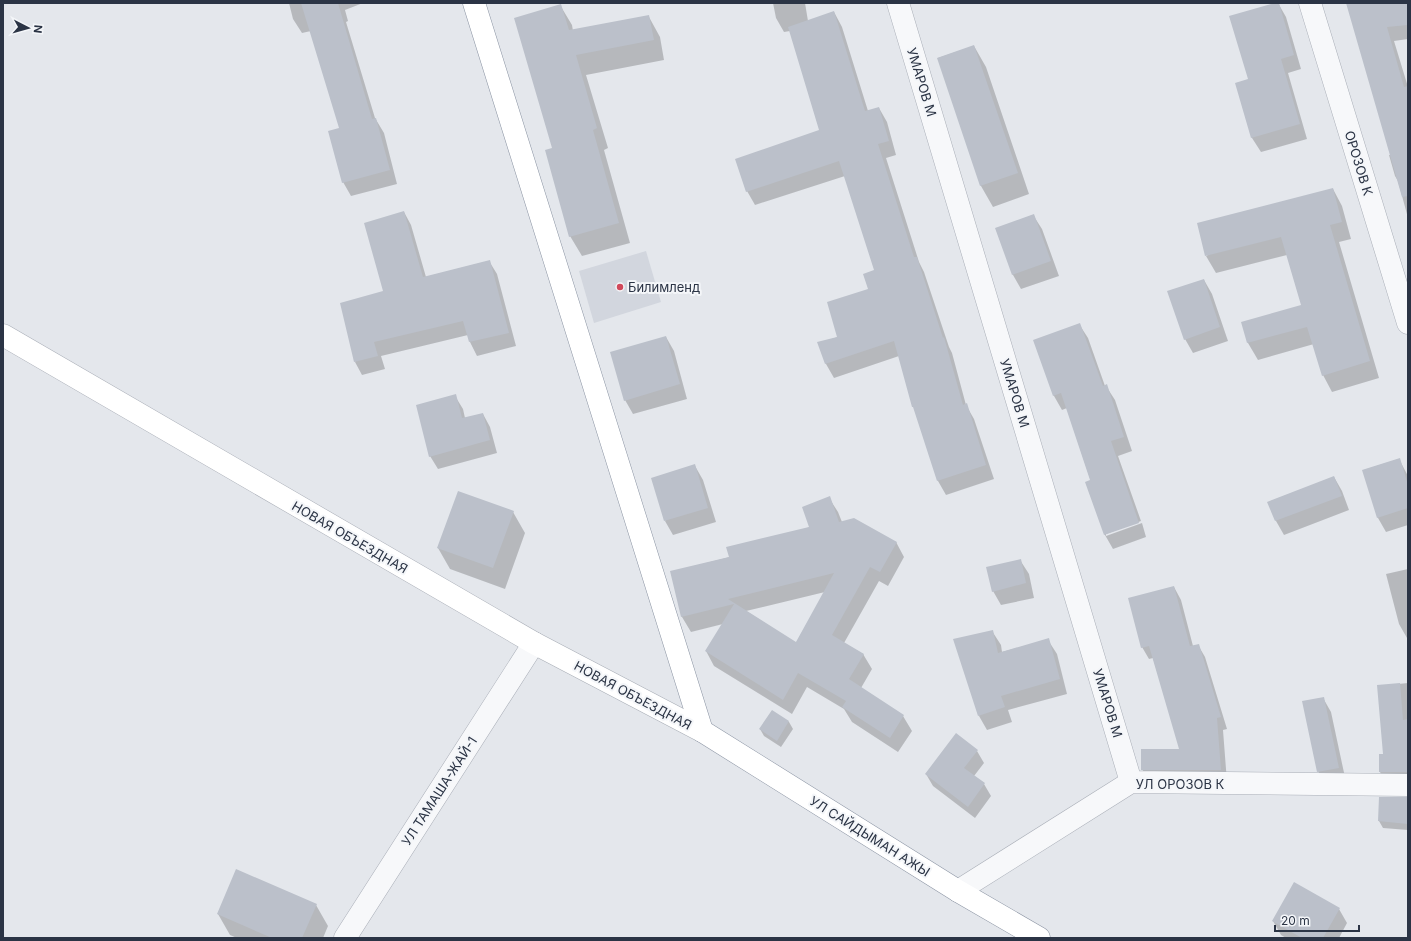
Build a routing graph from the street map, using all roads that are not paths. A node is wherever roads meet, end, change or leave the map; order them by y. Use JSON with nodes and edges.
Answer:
{"nodes":[{"id":1,"x":474,"y":3,"type":"edge"},
{"id":2,"x":898,"y":3,"type":"edge"},
{"id":3,"x":1310,"y":3,"type":"edge"},
{"id":4,"x":1408,"y":323,"type":"edge"},
{"id":5,"x":3,"y":335,"type":"edge"},
{"id":6,"x":534,"y":644,"type":"junction"},
{"id":7,"x":702,"y":731,"type":"junction"},
{"id":8,"x":1131,"y":782,"type":"junction"},
{"id":9,"x":1408,"y":785,"type":"edge"},
{"id":10,"x":958,"y":891,"type":"junction"},
{"id":11,"x":344,"y":938,"type":"edge"},
{"id":12,"x":1039,"y":938,"type":"edge"}],
"edges":[{"from":1,"to":7,"type":"main road"},
{"from":2,"to":8,"type":"street","name":"УМАРОВ М"},
{"from":3,"to":4,"type":"street","name":"ОРОЗОВ К"},
{"from":5,"to":6,"type":"main road","name":"НОВАЯ ОБЪЕЗДНАЯ"},
{"from":6,"to":7,"type":"main road","name":"НОВАЯ ОБЪЕЗДНАЯ"},
{"from":6,"to":11,"type":"street","name":"УЛ ТАМАША-ЖАЙ-1"},
{"from":7,"to":10,"type":"main road","name":"УЛ САЙДЫМАН АЖЫ"},
{"from":8,"to":9,"type":"street","name":"УЛ ОРОЗОВ К"},
{"from":8,"to":10,"type":"street","name":"УЛ ОРОЗОВ К"},
{"from":10,"to":12,"type":"main road","name":"УЛ САЙДЫМАН АЖЫ"}]}
